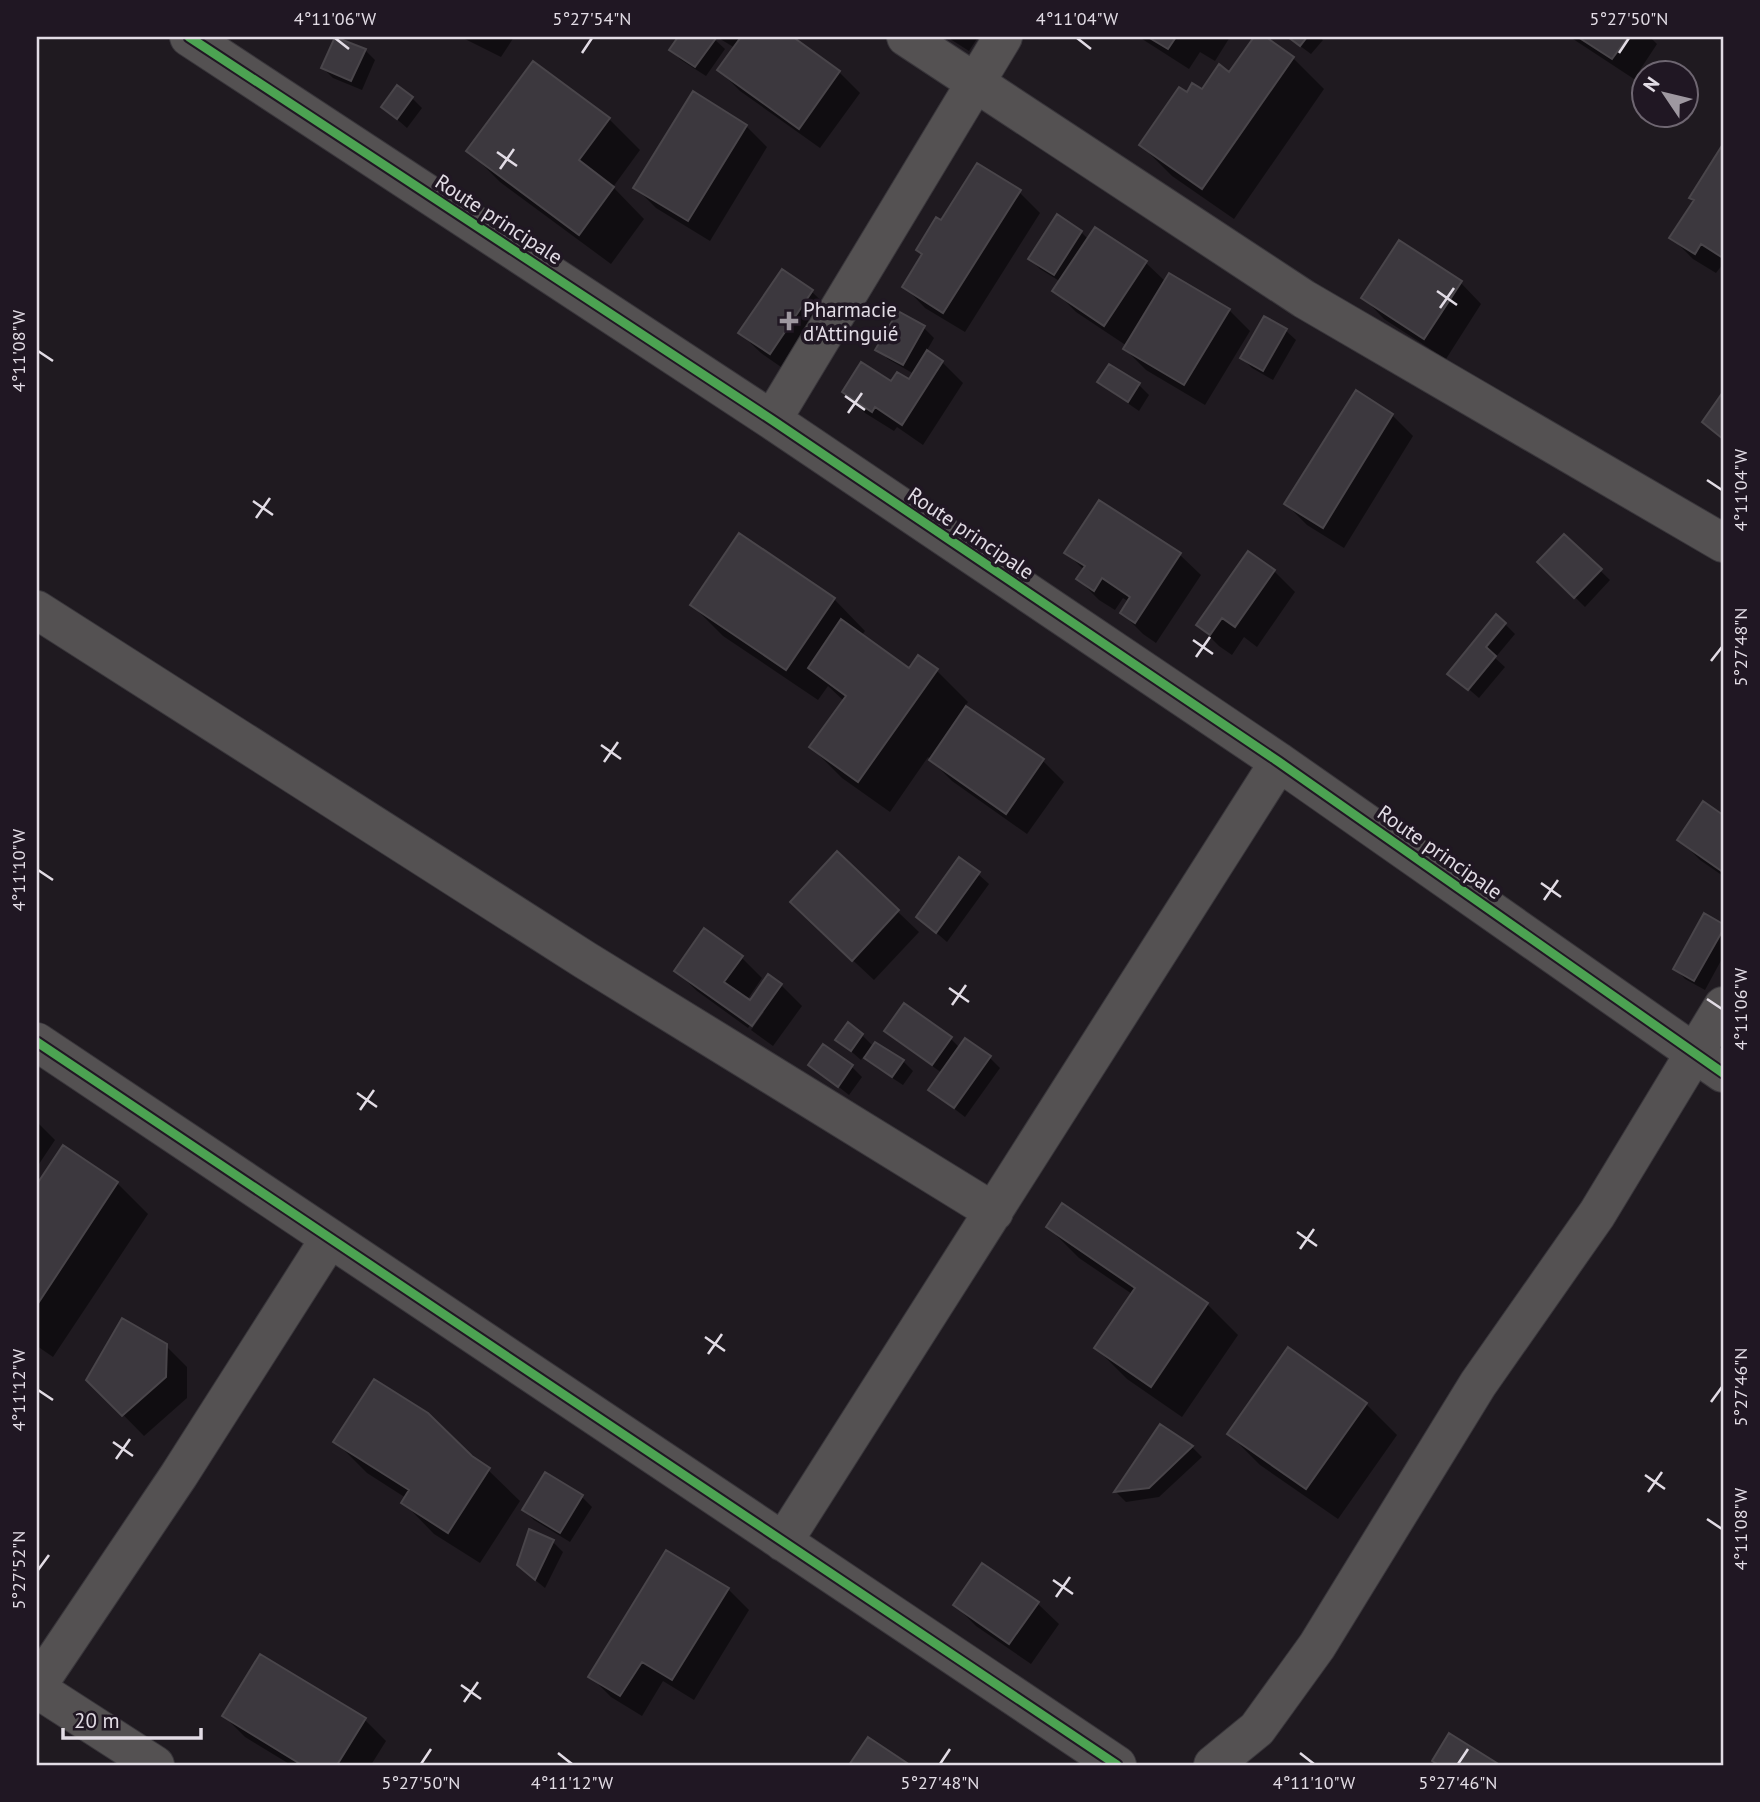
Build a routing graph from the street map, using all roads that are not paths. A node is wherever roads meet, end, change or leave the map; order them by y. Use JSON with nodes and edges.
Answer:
{"nodes":[{"id":1,"x":189,"y":37,"type":"edge"},
{"id":2,"x":906,"y":37,"type":"edge"},
{"id":3,"x":1003,"y":37,"type":"edge"},
{"id":4,"x":975,"y":83,"type":"junction"},
{"id":5,"x":772,"y":420,"type":"junction"},
{"id":6,"x":1723,"y":544,"type":"edge"},
{"id":7,"x":37,"y":610,"type":"edge"},
{"id":8,"x":1279,"y":762,"type":"junction"},
{"id":9,"x":1723,"y":1006,"type":"edge"},
{"id":10,"x":37,"y":1042,"type":"edge"},
{"id":11,"x":1709,"y":1062,"type":"edge"},
{"id":12,"x":994,"y":1212,"type":"junction"},
{"id":13,"x":330,"y":1238,"type":"junction"},
{"id":14,"x":783,"y":1542,"type":"junction"},
{"id":15,"x":37,"y":1687,"type":"edge"},
{"id":16,"x":155,"y":1765,"type":"edge"},
{"id":17,"x":1117,"y":1765,"type":"edge"},
{"id":18,"x":1213,"y":1765,"type":"edge"}],
"edges":[{"from":1,"to":5,"type":"street","name":"Route principale"},
{"from":2,"to":4,"type":"street"},
{"from":3,"to":4,"type":"street"},
{"from":4,"to":5,"type":"street"},
{"from":4,"to":6,"type":"street"},
{"from":5,"to":8,"type":"street","name":"Route principale"},
{"from":7,"to":12,"type":"street"},
{"from":8,"to":11,"type":"street","name":"Route principale"},
{"from":8,"to":12,"type":"street"},
{"from":9,"to":11,"type":"street"},
{"from":10,"to":13,"type":"street"},
{"from":11,"to":18,"type":"street"},
{"from":12,"to":14,"type":"street"},
{"from":13,"to":14,"type":"street"},
{"from":13,"to":15,"type":"street"},
{"from":14,"to":17,"type":"street"},
{"from":15,"to":16,"type":"street"}]}
